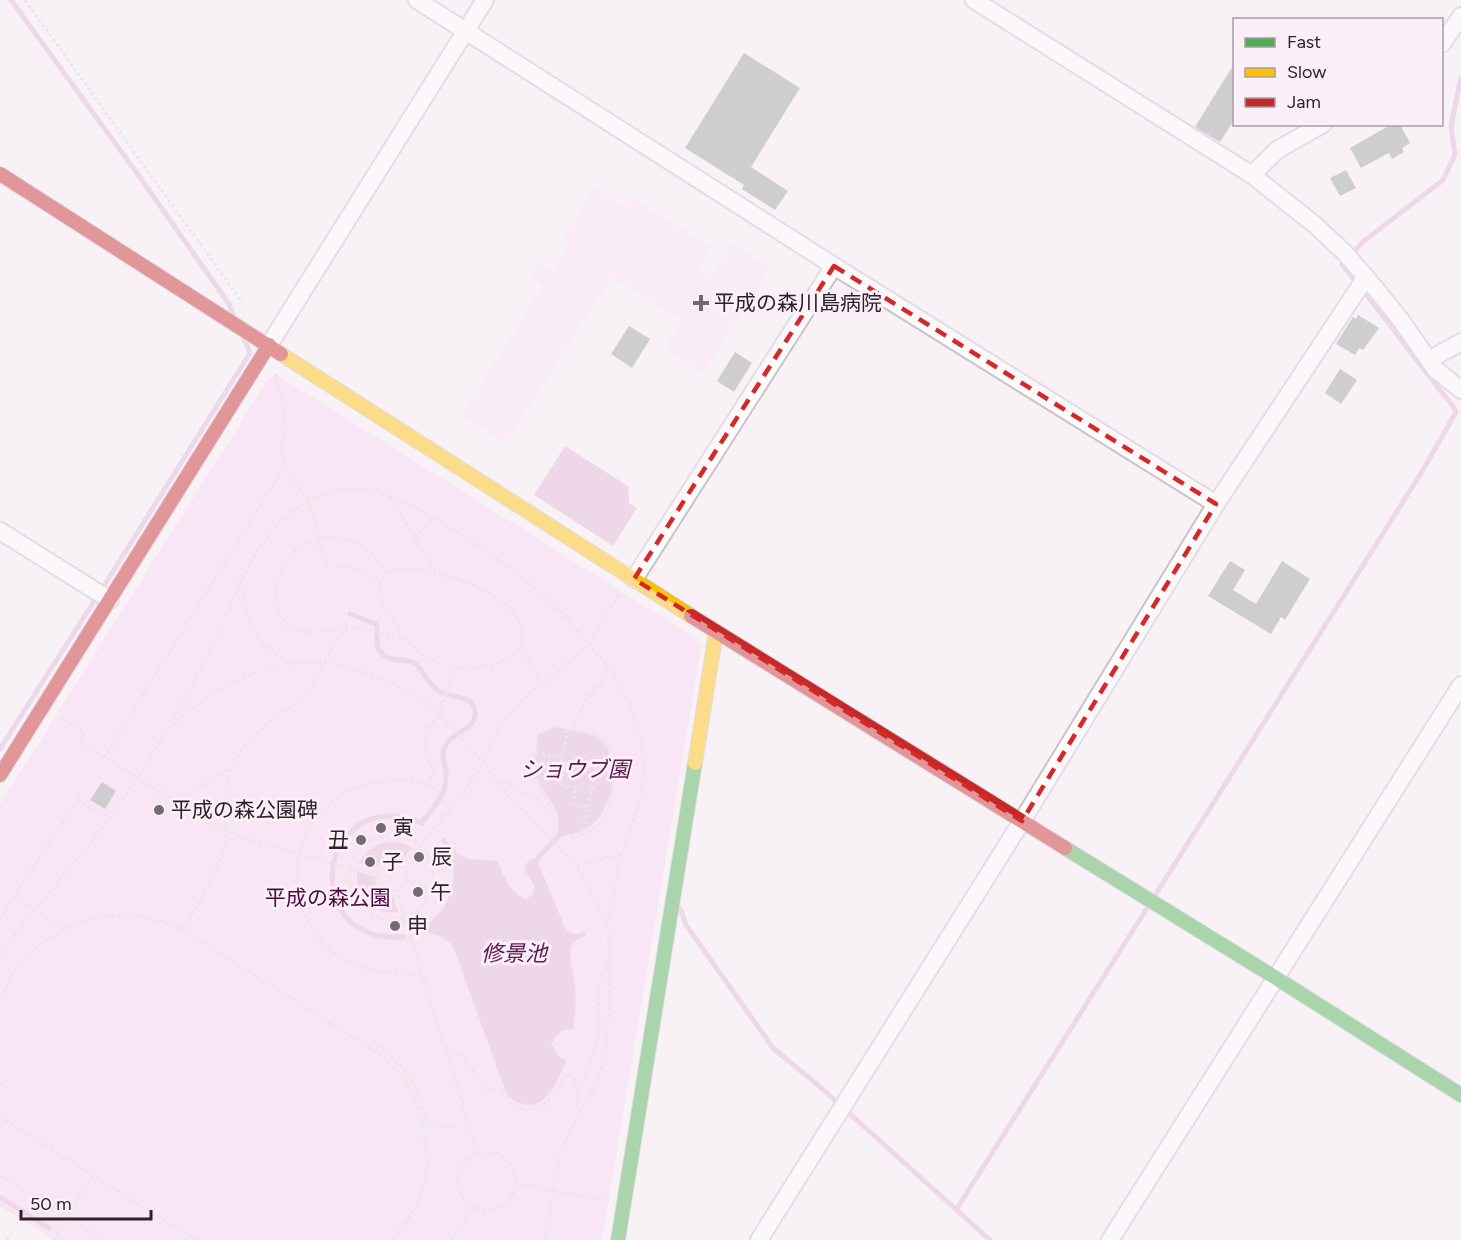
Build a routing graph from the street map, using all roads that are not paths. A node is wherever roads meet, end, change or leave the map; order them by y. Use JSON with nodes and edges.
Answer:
{"nodes":[{"id":1,"x":417,"y":0,"type":"edge"},
{"id":2,"x":485,"y":0,"type":"edge"},
{"id":3,"x":974,"y":0,"type":"edge"},
{"id":4,"x":1461,"y":16,"type":"edge"},
{"id":5,"x":466,"y":31,"type":"junction"},
{"id":6,"x":1443,"y":43,"type":"edge"},
{"id":7,"x":1319,"y":126,"type":"edge"},
{"id":8,"x":0,"y":174,"type":"edge"},
{"id":9,"x":1252,"y":175,"type":"junction"},
{"id":10,"x":834,"y":266,"type":"junction"},
{"id":11,"x":1366,"y":277,"type":"junction"},
{"id":12,"x":1461,"y":342,"type":"edge"},
{"id":13,"x":269,"y":345,"type":"junction"},
{"id":14,"x":1429,"y":360,"type":"junction"},
{"id":15,"x":1461,"y":390,"type":"edge"},
{"id":16,"x":1216,"y":504,"type":"junction"},
{"id":17,"x":0,"y":531,"type":"edge"},
{"id":18,"x":629,"y":583,"type":"junction"},
{"id":19,"x":110,"y":600,"type":"junction"},
{"id":20,"x":716,"y":632,"type":"junction"},
{"id":21,"x":1461,"y":685,"type":"edge"},
{"id":22,"x":0,"y":775,"type":"edge"},
{"id":23,"x":1022,"y":821,"type":"junction"},
{"id":24,"x":1276,"y":978,"type":"junction"},
{"id":25,"x":1461,"y":1095,"type":"edge"},
{"id":26,"x":618,"y":1240,"type":"edge"},
{"id":27,"x":759,"y":1240,"type":"edge"},
{"id":28,"x":1110,"y":1240,"type":"edge"}],
"edges":[{"from":1,"to":5,"type":"street"},
{"from":2,"to":5,"type":"street"},
{"from":3,"to":9,"type":"street"},
{"from":4,"to":6,"type":"street"},
{"from":5,"to":10,"type":"street"},
{"from":5,"to":13,"type":"street"},
{"from":7,"to":9,"type":"street"},
{"from":8,"to":13,"type":"street"},
{"from":9,"to":11,"type":"street"},
{"from":10,"to":16,"type":"street"},
{"from":10,"to":18,"type":"street"},
{"from":11,"to":14,"type":"street"},
{"from":11,"to":16,"type":"street"},
{"from":12,"to":14,"type":"street"},
{"from":13,"to":18,"type":"street"},
{"from":13,"to":19,"type":"street"},
{"from":14,"to":15,"type":"street"},
{"from":16,"to":23,"type":"street"},
{"from":17,"to":19,"type":"street"},
{"from":18,"to":20,"type":"street"},
{"from":19,"to":22,"type":"street"},
{"from":20,"to":23,"type":"street"},
{"from":20,"to":26,"type":"street"},
{"from":21,"to":24,"type":"street"},
{"from":23,"to":24,"type":"street"},
{"from":23,"to":27,"type":"street"},
{"from":24,"to":25,"type":"street"},
{"from":24,"to":28,"type":"street"}]}
